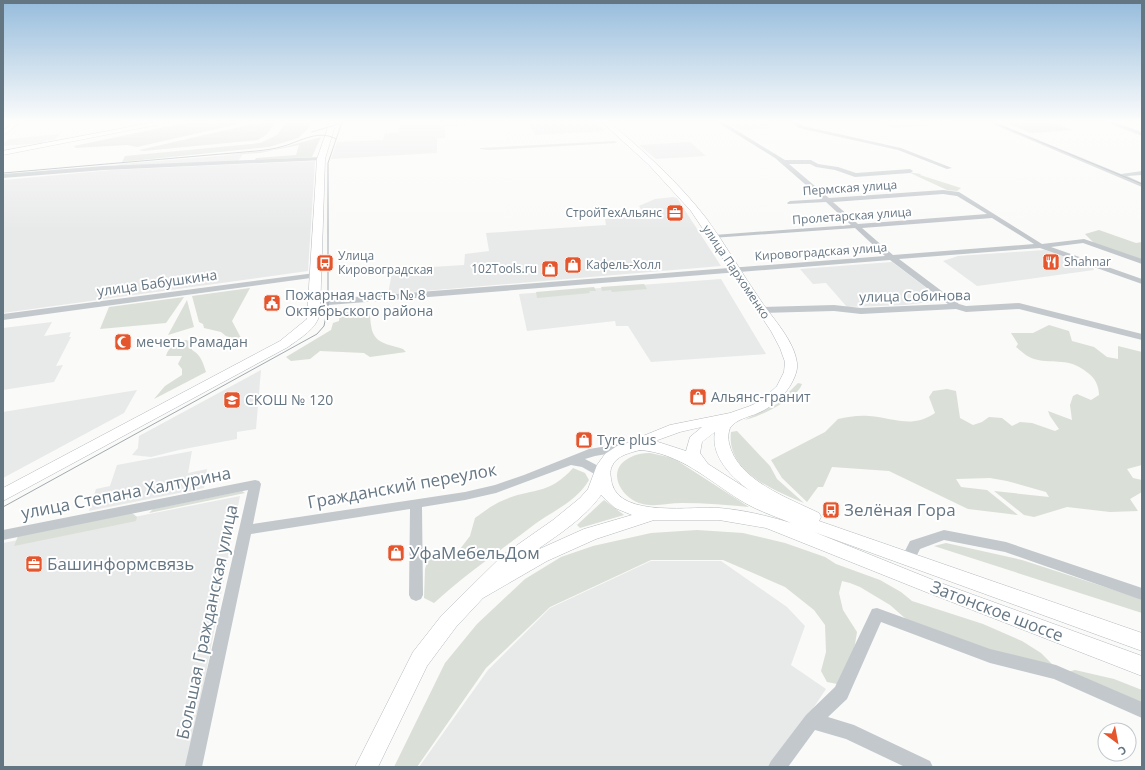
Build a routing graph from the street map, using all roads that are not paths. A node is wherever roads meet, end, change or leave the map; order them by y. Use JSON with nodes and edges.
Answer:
{"nodes":[{"id":1,"x":644,"y":158,"type":"edge"},
{"id":2,"x":775,"y":158,"type":"edge"},
{"id":3,"x":925,"y":158,"type":"edge"},
{"id":4,"x":1078,"y":158,"type":"edge"},
{"id":5,"x":1085,"y":158,"type":"edge"},
{"id":6,"x":321,"y":159,"type":"joint"},
{"id":7,"x":782,"y":162,"type":"junction"},
{"id":8,"x":949,"y":168,"type":"dead end"},
{"id":9,"x":910,"y":171,"type":"dead end"},
{"id":10,"x":1142,"y":173,"type":"edge"},
{"id":11,"x":1124,"y":174,"type":"junction"},
{"id":12,"x":3,"y":176,"type":"edge"},
{"id":13,"x":1142,"y":184,"type":"edge"},
{"id":14,"x":829,"y":201,"type":"junction"},
{"id":15,"x":790,"y":203,"type":"dead end"},
{"id":16,"x":992,"y":216,"type":"junction"},
{"id":17,"x":857,"y":226,"type":"junction"},
{"id":18,"x":714,"y":237,"type":"junction"},
{"id":19,"x":1041,"y":246,"type":"junction"},
{"id":20,"x":892,"y":258,"type":"junction"},
{"id":21,"x":1142,"y":262,"type":"edge"},
{"id":22,"x":735,"y":270,"type":"junction"},
{"id":23,"x":315,"y":275,"type":"junction"},
{"id":24,"x":1142,"y":282,"type":"edge"},
{"id":25,"x":316,"y":303,"type":"junction"},
{"id":26,"x":956,"y":306,"type":"junction"},
{"id":27,"x":762,"y":310,"type":"junction"},
{"id":28,"x":3,"y":317,"type":"edge"},
{"id":29,"x":1142,"y":337,"type":"edge"},
{"id":30,"x":748,"y":411,"type":"junction"},
{"id":31,"x":725,"y":418,"type":"junction"},
{"id":32,"x":631,"y":446,"type":"junction"},
{"id":33,"x":571,"y":461,"type":"junction"},
{"id":34,"x":602,"y":473,"type":"junction"},
{"id":35,"x":710,"y":474,"type":"junction"},
{"id":36,"x":255,"y":484,"type":"joint"},
{"id":37,"x":3,"y":495,"type":"edge"},
{"id":38,"x":416,"y":503,"type":"junction"},
{"id":39,"x":653,"y":514,"type":"junction"},
{"id":40,"x":245,"y":530,"type":"junction"},
{"id":41,"x":3,"y":534,"type":"edge"},
{"id":42,"x":858,"y":548,"type":"junction"},
{"id":43,"x":908,"y":559,"type":"junction"},
{"id":44,"x":416,"y":594,"type":"dead end"},
{"id":45,"x":1142,"y":594,"type":"edge"},
{"id":46,"x":474,"y":595,"type":"junction"},
{"id":47,"x":1142,"y":642,"type":"edge"},
{"id":48,"x":1142,"y":666,"type":"edge"},
{"id":49,"x":1142,"y":710,"type":"edge"},
{"id":50,"x":812,"y":721,"type":"junction"},
{"id":51,"x":194,"y":766,"type":"edge"},
{"id":52,"x":366,"y":767,"type":"edge"},
{"id":53,"x":777,"y":767,"type":"edge"},
{"id":54,"x":924,"y":767,"type":"edge"}],
"edges":[{"from":1,"to":18,"type":"main road","name":"улица Пархоменко"},
{"from":2,"to":7,"type":"street"},
{"from":3,"to":8,"type":"street"},
{"from":4,"to":13,"type":"street"},
{"from":5,"to":11,"type":"street"},
{"from":6,"to":12,"type":"street"},
{"from":6,"to":23,"type":"main road"},
{"from":7,"to":9,"type":"street"},
{"from":7,"to":14,"type":"street"},
{"from":10,"to":11,"type":"street"},
{"from":11,"to":13,"type":"street"},
{"from":14,"to":15,"type":"street","name":"Пермская улица"},
{"from":14,"to":16,"type":"street","name":"Пермская улица"},
{"from":14,"to":17,"type":"street"},
{"from":16,"to":17,"type":"street","name":"Пролетарская улица"},
{"from":16,"to":19,"type":"street"},
{"from":17,"to":18,"type":"street","name":"Пролетарская улица"},
{"from":17,"to":20,"type":"street"},
{"from":18,"to":22,"type":"main road","name":"улица Пархоменко"},
{"from":19,"to":20,"type":"street","name":"Кировоградская улица"},
{"from":19,"to":21,"type":"street","name":"Кировоградская улица"},
{"from":19,"to":24,"type":"street"},
{"from":20,"to":22,"type":"street","name":"Кировоградская улица"},
{"from":20,"to":26,"type":"street"},
{"from":22,"to":25,"type":"street","name":"Кировоградская улица"},
{"from":22,"to":27,"type":"main road","name":"улица Пархоменко"},
{"from":23,"to":25,"type":"main road"},
{"from":23,"to":28,"type":"street","name":"улица Бабушкина"},
{"from":25,"to":37,"type":"main road"},
{"from":26,"to":27,"type":"street","name":"улица Собинова"},
{"from":26,"to":29,"type":"street","name":"улица Собинова"},
{"from":27,"to":30,"type":"main road","name":"улица Пархоменко"},
{"from":30,"to":31,"type":"main road","name":"улица Пархоменко"},
{"from":30,"to":42,"type":"main road"},
{"from":31,"to":32,"type":"main road","name":"улица Пархоменко"},
{"from":31,"to":35,"type":"main road","name":"улица Пархоменко"},
{"from":32,"to":33,"type":"street","name":"Гражданский переулок"},
{"from":32,"to":34,"type":"main road","name":"улица Пархоменко"},
{"from":32,"to":35,"type":"main road"},
{"from":33,"to":34,"type":"street"},
{"from":33,"to":38,"type":"street","name":"Гражданский переулок"},
{"from":34,"to":39,"type":"main road"},
{"from":34,"to":46,"type":"main road","name":"улица Пархоменко"},
{"from":35,"to":42,"type":"main road"},
{"from":36,"to":40,"type":"street","name":"Большая Гражданская улица"},
{"from":36,"to":41,"type":"street","name":"улица Степана Халтурина"},
{"from":38,"to":40,"type":"street","name":"Гражданский переулок"},
{"from":38,"to":44,"type":"street"},
{"from":39,"to":42,"type":"main road"},
{"from":39,"to":46,"type":"main road"},
{"from":40,"to":51,"type":"street","name":"Большая Гражданская улица"},
{"from":42,"to":43,"type":"main road","name":"Затонское шоссе"},
{"from":42,"to":48,"type":"main road","name":"Затонское шоссе"},
{"from":43,"to":45,"type":"street"},
{"from":43,"to":47,"type":"main road","name":"Затонское шоссе"},
{"from":46,"to":52,"type":"main road"},
{"from":49,"to":50,"type":"street"},
{"from":50,"to":53,"type":"street"},
{"from":50,"to":54,"type":"street"}]}
